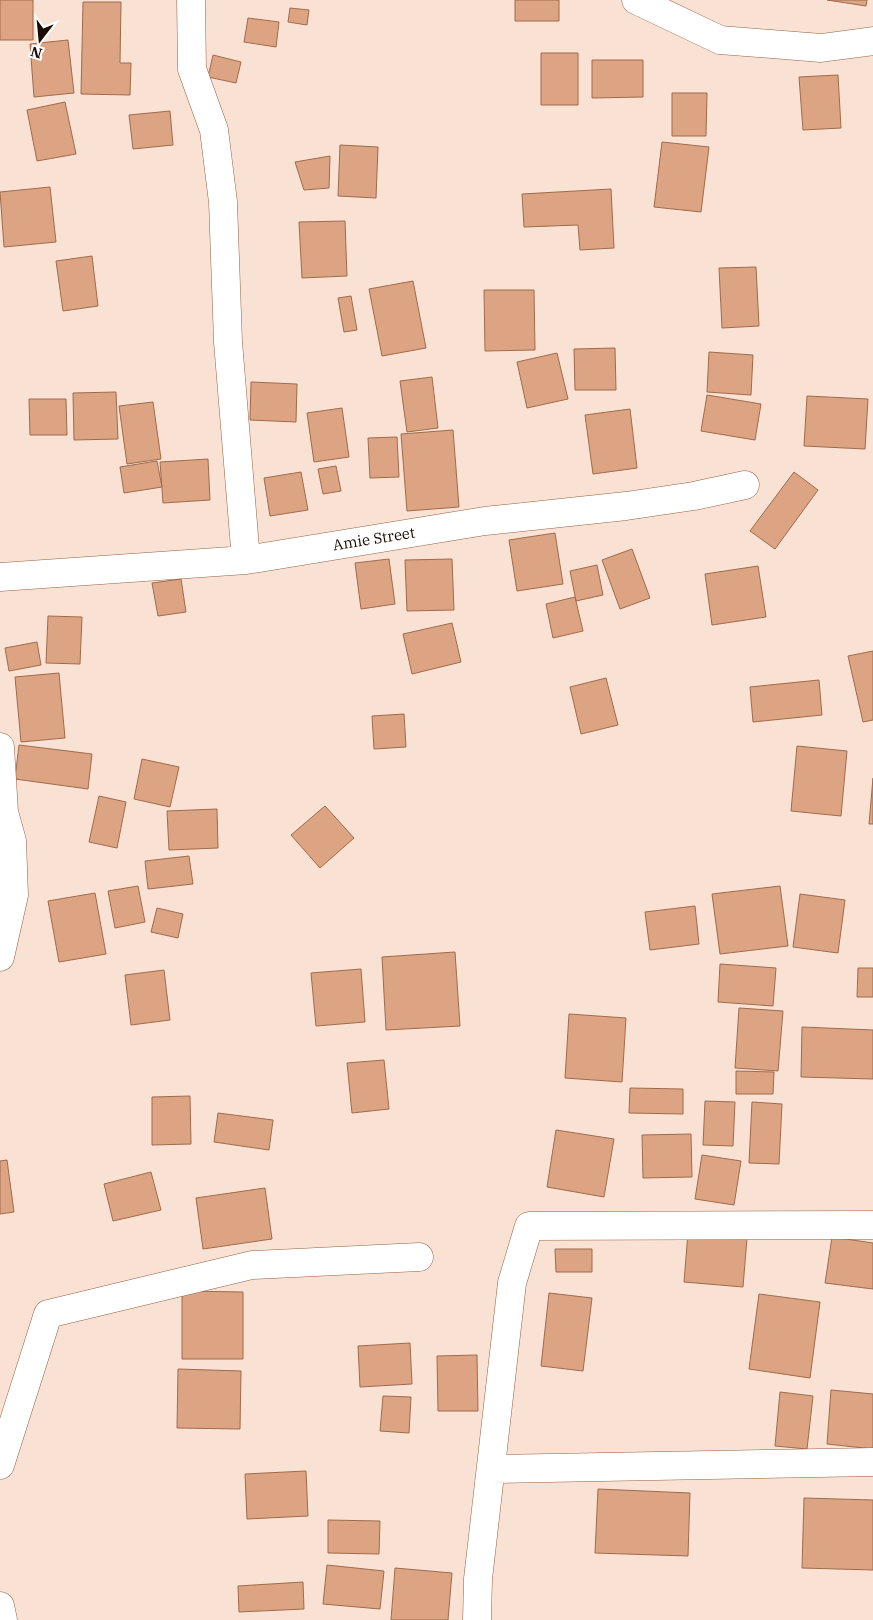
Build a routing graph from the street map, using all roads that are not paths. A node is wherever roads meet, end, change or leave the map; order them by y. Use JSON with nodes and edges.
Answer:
{"nodes":[{"id":1,"x":191,"y":0,"type":"edge"},
{"id":2,"x":636,"y":0,"type":"edge"},
{"id":3,"x":873,"y":41,"type":"edge"},
{"id":4,"x":745,"y":485,"type":"dead end"},
{"id":5,"x":246,"y":560,"type":"junction"},
{"id":6,"x":0,"y":577,"type":"edge"},
{"id":7,"x":0,"y":746,"type":"edge"},
{"id":8,"x":0,"y":957,"type":"edge"},
{"id":9,"x":873,"y":1226,"type":"edge"},
{"id":10,"x":419,"y":1257,"type":"dead end"},
{"id":11,"x":873,"y":1462,"type":"edge"},
{"id":12,"x":0,"y":1465,"type":"edge"},
{"id":13,"x":491,"y":1469,"type":"junction"},
{"id":14,"x":0,"y":1606,"type":"edge"},
{"id":15,"x":3,"y":1620,"type":"edge"},
{"id":16,"x":478,"y":1620,"type":"edge"}],
"edges":[{"from":1,"to":5,"type":"street"},
{"from":2,"to":3,"type":"street"},
{"from":4,"to":5,"type":"street","name":"Amie Street"},
{"from":5,"to":6,"type":"street","name":"Amie Street"},
{"from":7,"to":8,"type":"street"},
{"from":9,"to":13,"type":"street"},
{"from":10,"to":12,"type":"street"},
{"from":11,"to":13,"type":"street"},
{"from":13,"to":16,"type":"street"},
{"from":14,"to":15,"type":"street"}]}
